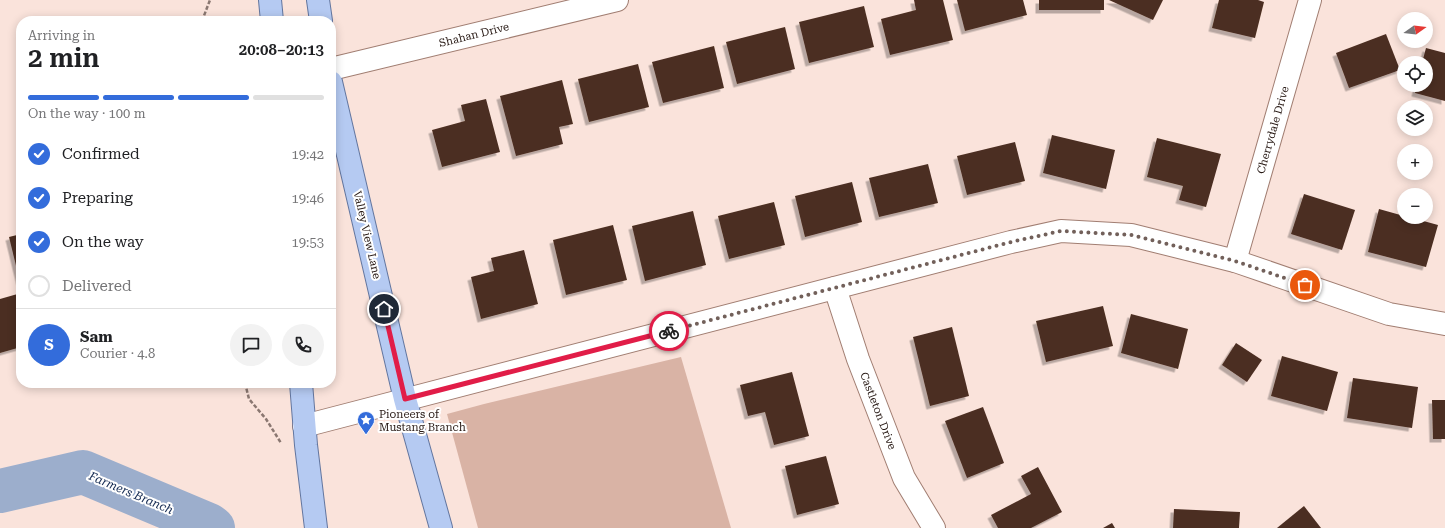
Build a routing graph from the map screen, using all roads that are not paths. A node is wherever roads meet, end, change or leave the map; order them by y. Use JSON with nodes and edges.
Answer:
{"nodes":[{"id":1,"x":270,"y":0,"type":"edge"},
{"id":2,"x":318,"y":0,"type":"edge"},
{"id":3,"x":618,"y":0,"type":"edge"},
{"id":4,"x":1310,"y":0,"type":"edge"},
{"id":5,"x":272,"y":16,"type":"edge"},
{"id":6,"x":320,"y":16,"type":"edge"},
{"id":7,"x":336,"y":68,"type":"edge"},
{"id":8,"x":336,"y":103,"type":"edge"},
{"id":9,"x":1235,"y":261,"type":"junction"},
{"id":10,"x":835,"y":288,"type":"junction"},
{"id":11,"x":1445,"y":324,"type":"edge"},
{"id":12,"x":301,"y":388,"type":"edge"},
{"id":13,"x":405,"y":399,"type":"junction"},
{"id":14,"x":304,"y":426,"type":"junction"},
{"id":15,"x":316,"y":528,"type":"edge"},
{"id":16,"x":441,"y":528,"type":"edge"},
{"id":17,"x":934,"y":528,"type":"edge"}],
"edges":[{"from":1,"to":5,"type":"main road"},
{"from":2,"to":6,"type":"main road"},
{"from":3,"to":7,"type":"street","name":"Shahan Drive"},
{"from":4,"to":9,"type":"street","name":"Cherrydale Drive"},
{"from":8,"to":13,"type":"main road","name":"Valley View Lane"},
{"from":9,"to":10,"type":"street"},
{"from":9,"to":11,"type":"street"},
{"from":10,"to":13,"type":"street"},
{"from":10,"to":17,"type":"street","name":"Castleton Drive"},
{"from":12,"to":14,"type":"main road"},
{"from":13,"to":14,"type":"street"},
{"from":13,"to":16,"type":"main road","name":"Valley View Lane"},
{"from":14,"to":15,"type":"main road"}]}
